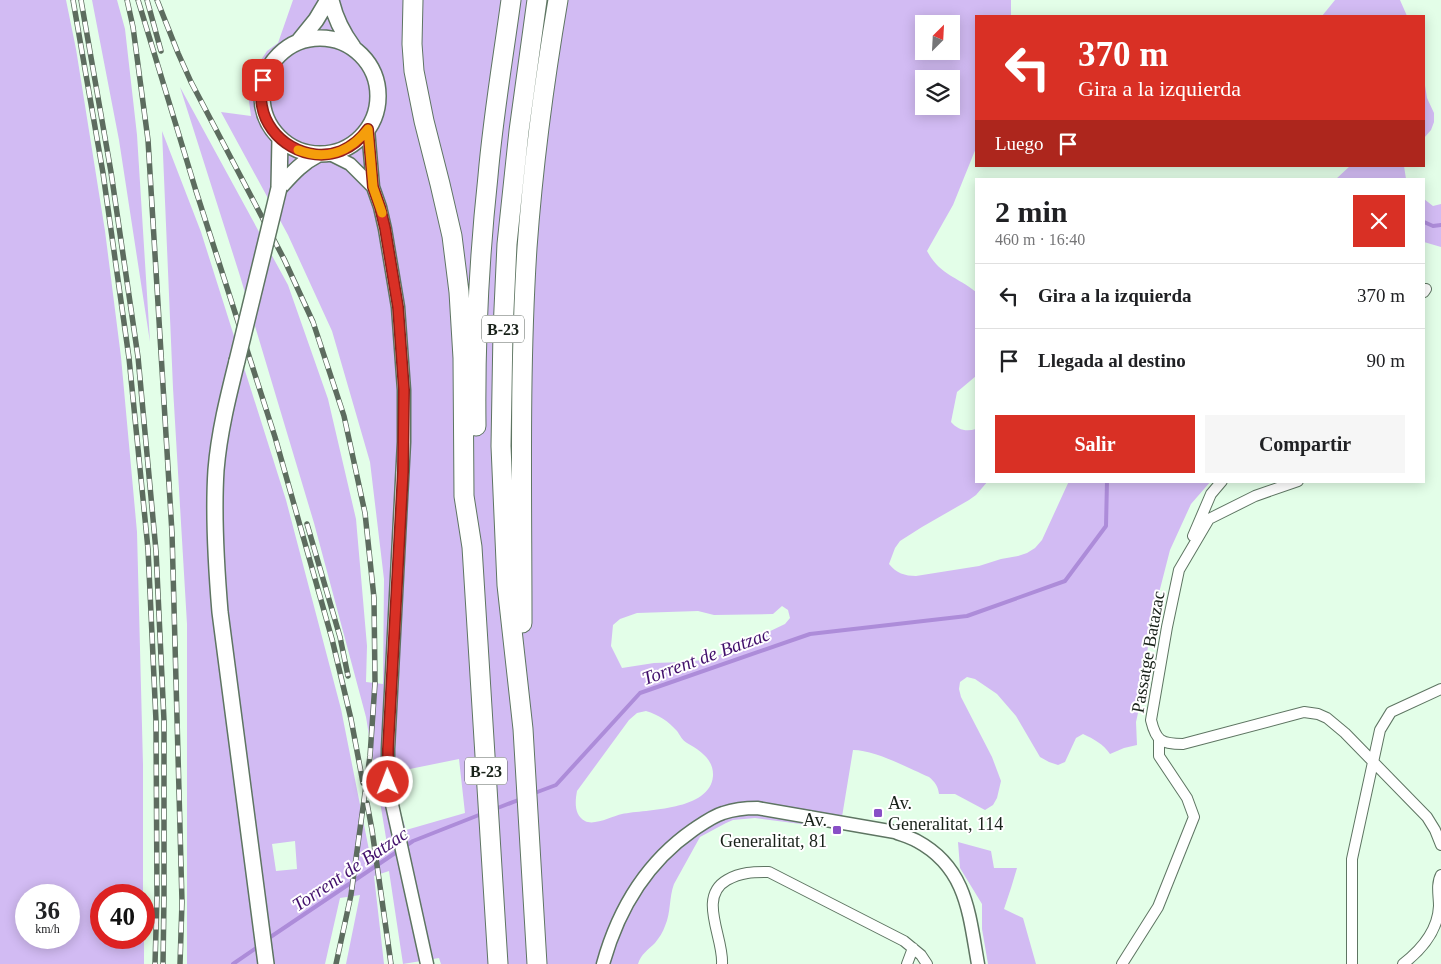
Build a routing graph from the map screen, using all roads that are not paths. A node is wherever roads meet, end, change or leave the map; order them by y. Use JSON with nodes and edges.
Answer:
{"nodes":[{"id":1,"x":329,"y":0,"type":"edge"},
{"id":2,"x":413,"y":0,"type":"edge"},
{"id":3,"x":511,"y":0,"type":"edge"},
{"id":4,"x":537,"y":0,"type":"edge"},
{"id":5,"x":558,"y":0,"type":"edge"},
{"id":6,"x":299,"y":41,"type":"junction"},
{"id":7,"x":354,"y":48,"type":"junction"},
{"id":8,"x":368,"y":129,"type":"junction"},
{"id":9,"x":280,"y":138,"type":"junction"},
{"id":10,"x":323,"y":154,"type":"junction"},
{"id":11,"x":373,"y":187,"type":"junction"},
{"id":12,"x":280,"y":188,"type":"junction"},
{"id":13,"x":1220,"y":483,"type":"edge"},
{"id":14,"x":1292,"y":483,"type":"edge"},
{"id":15,"x":472,"y":547,"type":"junction"},
{"id":16,"x":1179,"y":570,"type":"junction"},
{"id":17,"x":519,"y":659,"type":"junction"},
{"id":18,"x":1441,"y":689,"type":"edge"},
{"id":19,"x":1159,"y":739,"type":"junction"},
{"id":20,"x":1373,"y":762,"type":"junction"},
{"id":21,"x":1441,"y":846,"type":"edge"},
{"id":22,"x":1441,"y":875,"type":"edge"},
{"id":23,"x":914,"y":948,"type":"junction"},
{"id":24,"x":265,"y":959,"type":"edge"},
{"id":25,"x":427,"y":964,"type":"edge"},
{"id":26,"x":498,"y":964,"type":"edge"},
{"id":27,"x":537,"y":964,"type":"edge"},
{"id":28,"x":603,"y":964,"type":"edge"},
{"id":29,"x":722,"y":964,"type":"edge"},
{"id":30,"x":907,"y":964,"type":"edge"},
{"id":31,"x":928,"y":964,"type":"edge"},
{"id":32,"x":978,"y":964,"type":"edge"},
{"id":33,"x":1122,"y":964,"type":"edge"},
{"id":34,"x":1352,"y":964,"type":"edge"},
{"id":35,"x":1403,"y":964,"type":"edge"}],
"edges":[{"from":1,"to":6,"type":"main road"},
{"from":1,"to":7,"type":"main road"},
{"from":2,"to":15,"type":"highway"},
{"from":3,"to":15,"type":"highway","number":"B-23"},
{"from":4,"to":17,"type":"highway","number":"B-23"},
{"from":5,"to":17,"type":"highway"},
{"from":6,"to":7,"type":"main road"},
{"from":6,"to":9,"type":"main road"},
{"from":7,"to":8,"type":"main road"},
{"from":8,"to":10,"type":"main road"},
{"from":8,"to":11,"type":"street"},
{"from":9,"to":10,"type":"main road"},
{"from":9,"to":12,"type":"main road"},
{"from":10,"to":11,"type":"street"},
{"from":10,"to":12,"type":"main road"},
{"from":11,"to":25,"type":"street"},
{"from":12,"to":24,"type":"main road","bridge":true},
{"from":13,"to":16,"type":"street","name":"Passatge Batazac"},
{"from":14,"to":16,"type":"street","name":"Passatge Batazac"},
{"from":15,"to":26,"type":"highway","number":"B-23"},
{"from":16,"to":19,"type":"street","name":"Passatge Batazac"},
{"from":17,"to":27,"type":"highway","number":"B-23"},
{"from":18,"to":20,"type":"street"},
{"from":19,"to":20,"type":"street"},
{"from":19,"to":33,"type":"street","name":"Passatge Batazac"},
{"from":20,"to":21,"type":"street"},
{"from":20,"to":34,"type":"street"},
{"from":22,"to":35,"type":"street"},
{"from":23,"to":29,"type":"street"},
{"from":23,"to":30,"type":"street"},
{"from":23,"to":31,"type":"street"},
{"from":28,"to":32,"type":"street"}]}
